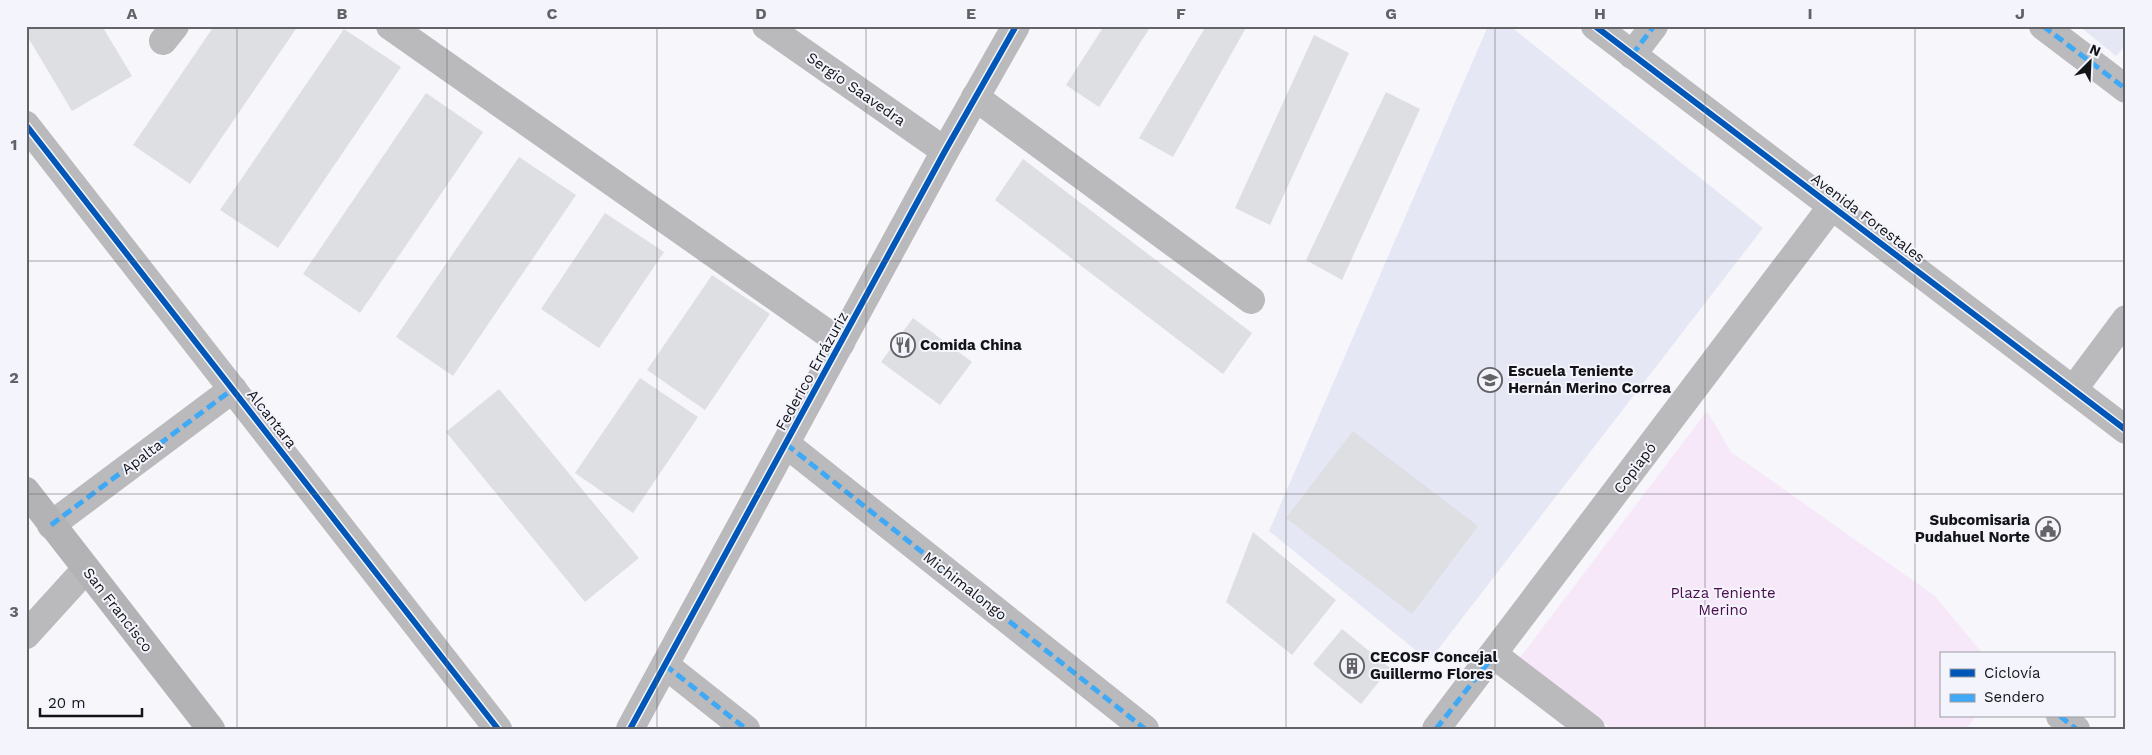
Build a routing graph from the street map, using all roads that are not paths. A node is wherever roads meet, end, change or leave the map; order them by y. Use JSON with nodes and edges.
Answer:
{"nodes":[{"id":1,"x":390,"y":26,"type":"edge"},
{"id":2,"x":766,"y":26,"type":"edge"},
{"id":3,"x":1016,"y":26,"type":"edge"},
{"id":4,"x":1595,"y":26,"type":"edge"},
{"id":5,"x":1654,"y":26,"type":"edge"},
{"id":6,"x":2043,"y":26,"type":"edge"},
{"id":7,"x":1632,"y":54,"type":"junction"},
{"id":8,"x":2126,"y":89,"type":"edge"},
{"id":9,"x":975,"y":97,"type":"junction"},
{"id":10,"x":26,"y":125,"type":"edge"},
{"id":11,"x":945,"y":151,"type":"junction"},
{"id":12,"x":1832,"y":206,"type":"junction"},
{"id":13,"x":1251,"y":300,"type":"dead end"},
{"id":14,"x":2126,"y":319,"type":"edge"},
{"id":15,"x":841,"y":343,"type":"junction"},
{"id":16,"x":233,"y":389,"type":"junction"},
{"id":17,"x":2073,"y":390,"type":"junction"},
{"id":18,"x":2126,"y":430,"type":"edge"},
{"id":19,"x":786,"y":444,"type":"junction"},
{"id":20,"x":26,"y":491,"type":"edge"},
{"id":21,"x":52,"y":525,"type":"junction"},
{"id":22,"x":86,"y":570,"type":"junction"},
{"id":23,"x":26,"y":635,"type":"edge"},
{"id":24,"x":1494,"y":655,"type":"junction"},
{"id":25,"x":665,"y":666,"type":"junction"},
{"id":26,"x":2062,"y":718,"type":"edge"},
{"id":27,"x":210,"y":729,"type":"edge"},
{"id":28,"x":498,"y":729,"type":"edge"},
{"id":29,"x":630,"y":729,"type":"edge"},
{"id":30,"x":746,"y":729,"type":"edge"},
{"id":31,"x":1145,"y":729,"type":"edge"},
{"id":32,"x":1436,"y":729,"type":"edge"},
{"id":33,"x":1591,"y":729,"type":"edge"},
{"id":34,"x":2076,"y":729,"type":"edge"}],
"edges":[{"from":1,"to":15,"type":"street"},
{"from":2,"to":11,"type":"street","name":"Sergio Saavedra"},
{"from":3,"to":9,"type":"street","name":"Federico Errázuriz"},
{"from":4,"to":7,"type":"street","name":"Avenida Forestales"},
{"from":5,"to":7,"type":"street"},
{"from":6,"to":8,"type":"street"},
{"from":7,"to":12,"type":"street","name":"Avenida Forestales"},
{"from":9,"to":11,"type":"street","name":"Federico Errázuriz"},
{"from":9,"to":13,"type":"street"},
{"from":10,"to":16,"type":"street","name":"Alcantara"},
{"from":11,"to":15,"type":"street","name":"Federico Errázuriz"},
{"from":12,"to":17,"type":"street","name":"Avenida Forestales"},
{"from":12,"to":24,"type":"street","name":"Copiapó"},
{"from":14,"to":17,"type":"street"},
{"from":15,"to":19,"type":"street","name":"Federico Errázuriz"},
{"from":16,"to":21,"type":"street","name":"Apalta"},
{"from":16,"to":28,"type":"street","name":"Alcantara"},
{"from":17,"to":18,"type":"street","name":"Avenida Forestales"},
{"from":19,"to":25,"type":"street","name":"Federico Errázuriz"},
{"from":19,"to":31,"type":"street","name":"Michimalongo"},
{"from":20,"to":21,"type":"main road","name":"San Francisco"},
{"from":21,"to":22,"type":"main road","name":"San Francisco"},
{"from":22,"to":23,"type":"street"},
{"from":22,"to":27,"type":"main road","name":"San Francisco"},
{"from":24,"to":32,"type":"street","name":"Copiapó"},
{"from":24,"to":33,"type":"street"},
{"from":25,"to":29,"type":"street","name":"Federico Errázuriz"},
{"from":25,"to":30,"type":"street"},
{"from":26,"to":34,"type":"street"}]}
